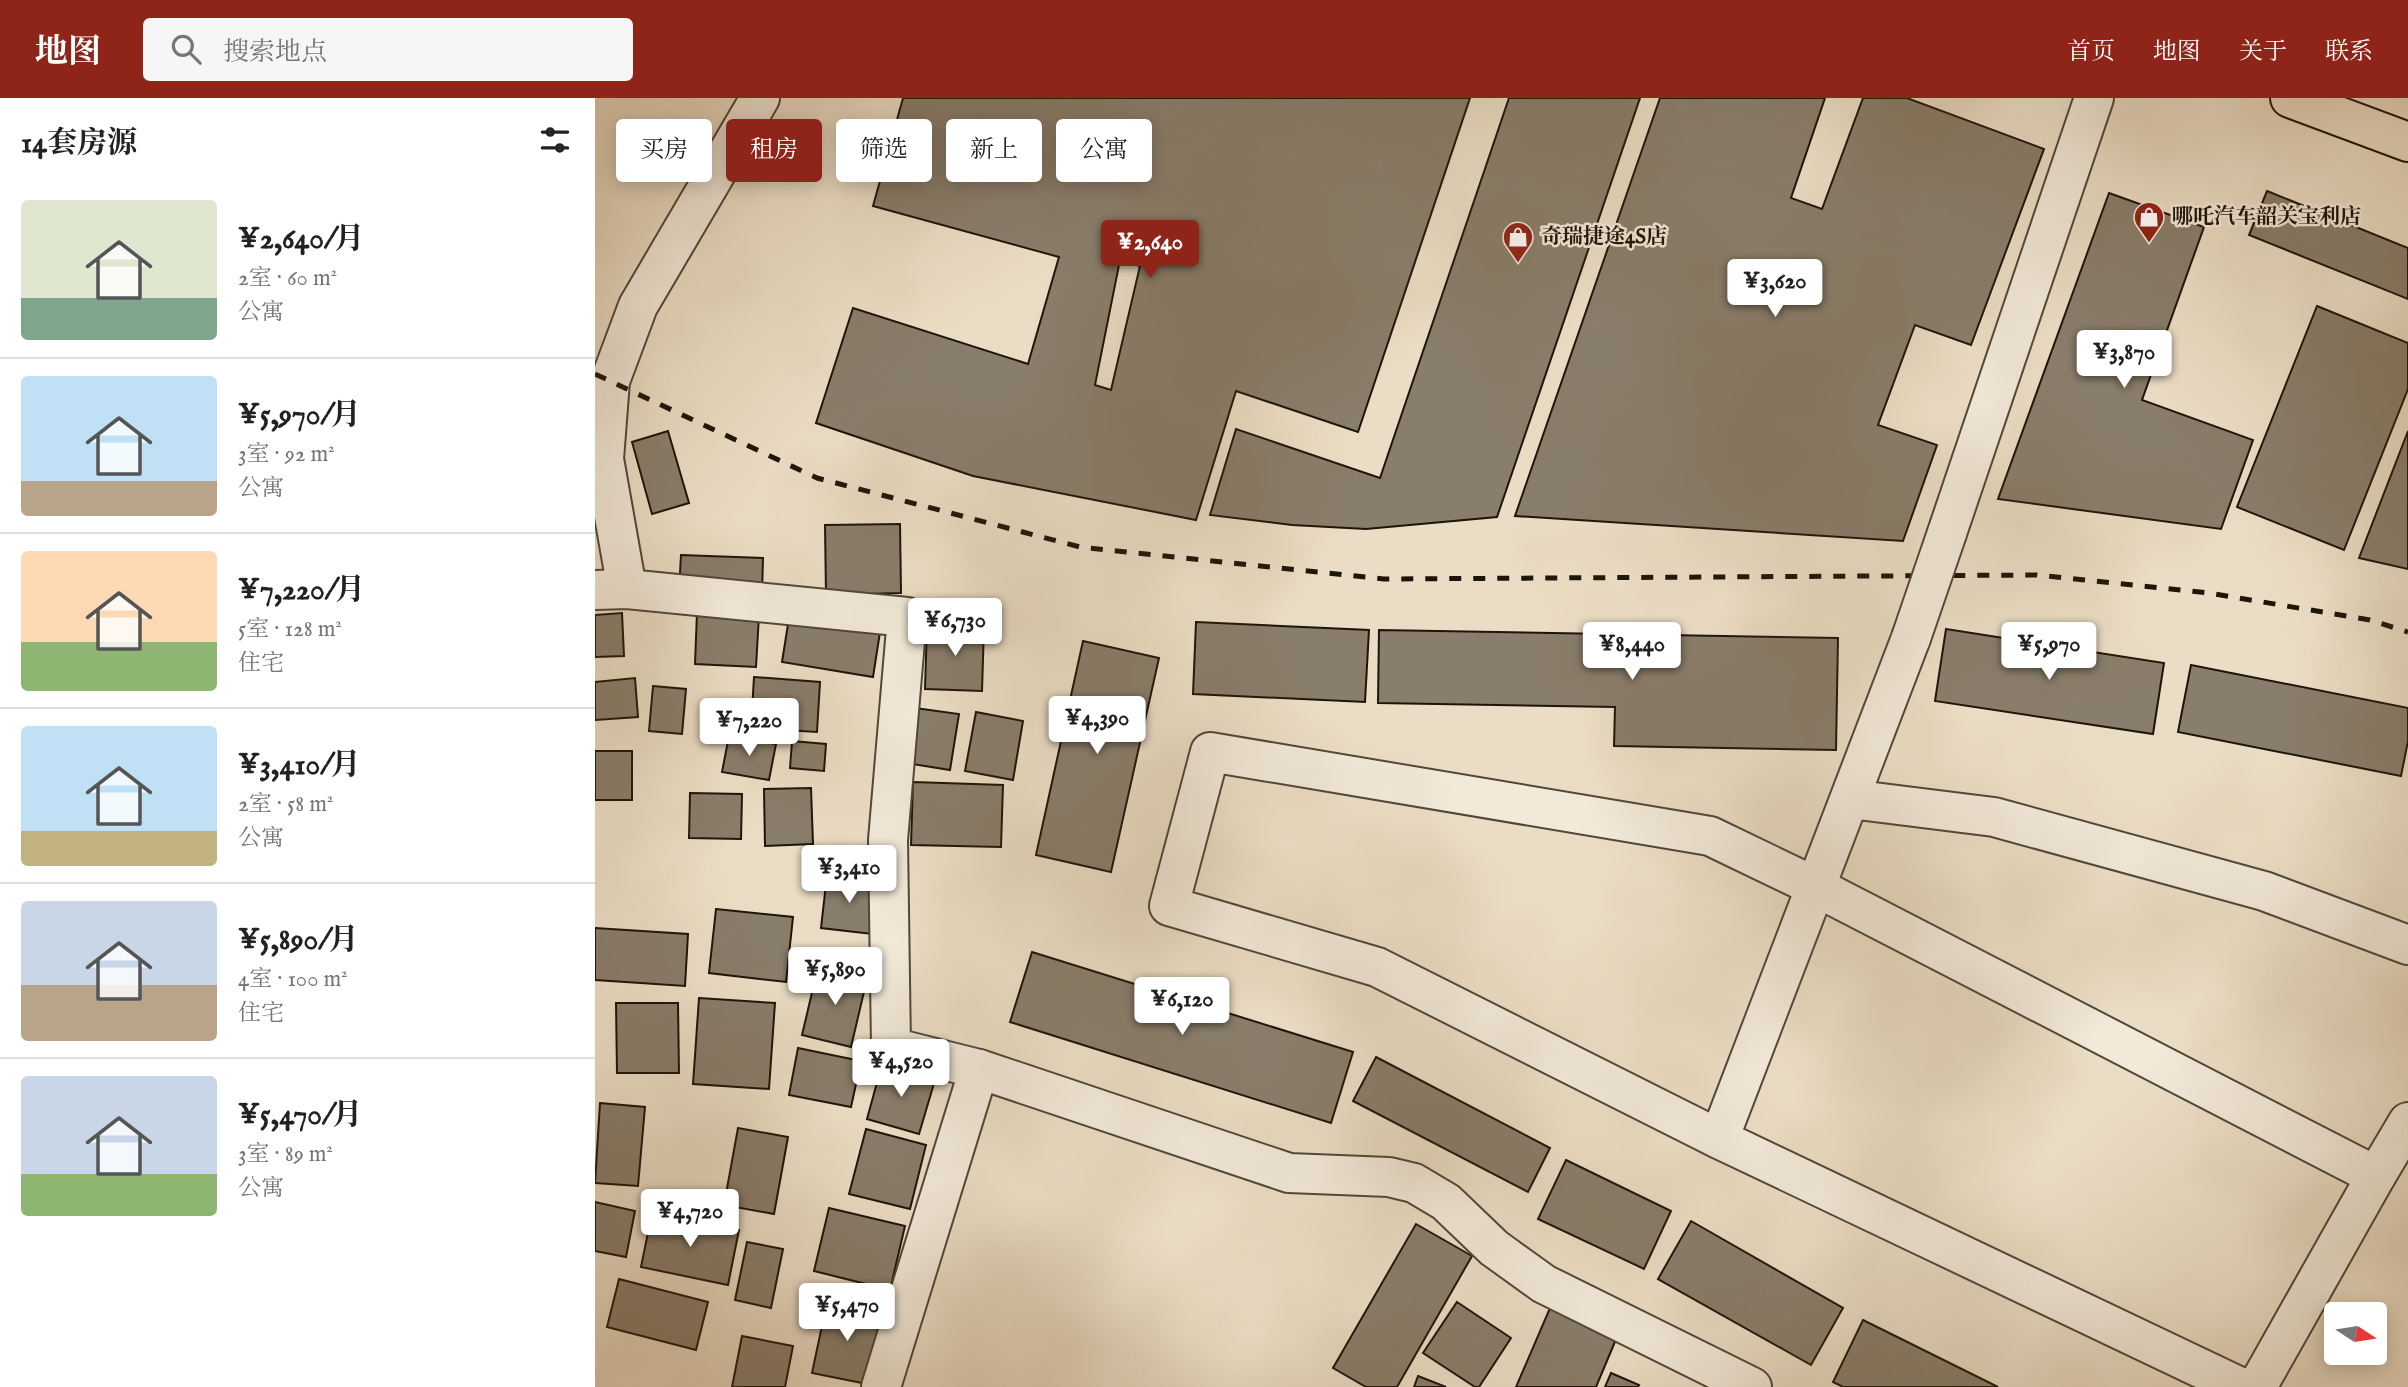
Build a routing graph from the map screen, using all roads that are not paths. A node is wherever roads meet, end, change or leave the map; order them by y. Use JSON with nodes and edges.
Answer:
{"nodes":[{"id":1,"x":760,"y":98,"type":"edge"},
{"id":2,"x":2094,"y":98,"type":"edge"},
{"id":3,"x":2290,"y":98,"type":"edge"},
{"id":4,"x":2408,"y":142,"type":"edge"},
{"id":5,"x":611,"y":589,"type":"edge"},
{"id":6,"x":1850,"y":799,"type":"junction"},
{"id":7,"x":1816,"y":887,"type":"junction"},
{"id":8,"x":2408,"y":945,"type":"edge"},
{"id":9,"x":979,"y":1069,"type":"junction"},
{"id":10,"x":2408,"y":1122,"type":"edge"},
{"id":11,"x":1719,"y":1139,"type":"junction"},
{"id":12,"x":2376,"y":1176,"type":"junction"},
{"id":13,"x":881,"y":1387,"type":"edge"},
{"id":14,"x":1752,"y":1387,"type":"edge"},
{"id":15,"x":2240,"y":1387,"type":"edge"},
{"id":16,"x":2257,"y":1387,"type":"edge"}],
"edges":[{"from":1,"to":5,"type":"street"},
{"from":2,"to":6,"type":"street","bridge":true},
{"from":3,"to":4,"type":"main road"},
{"from":5,"to":9,"type":"street"},
{"from":6,"to":7,"type":"street"},
{"from":6,"to":8,"type":"street"},
{"from":7,"to":11,"type":"street"},
{"from":7,"to":11,"type":"street"},
{"from":7,"to":12,"type":"street"},
{"from":9,"to":13,"type":"street"},
{"from":9,"to":14,"type":"street"},
{"from":10,"to":12,"type":"street"},
{"from":11,"to":15,"type":"street"},
{"from":12,"to":16,"type":"street"}]}
